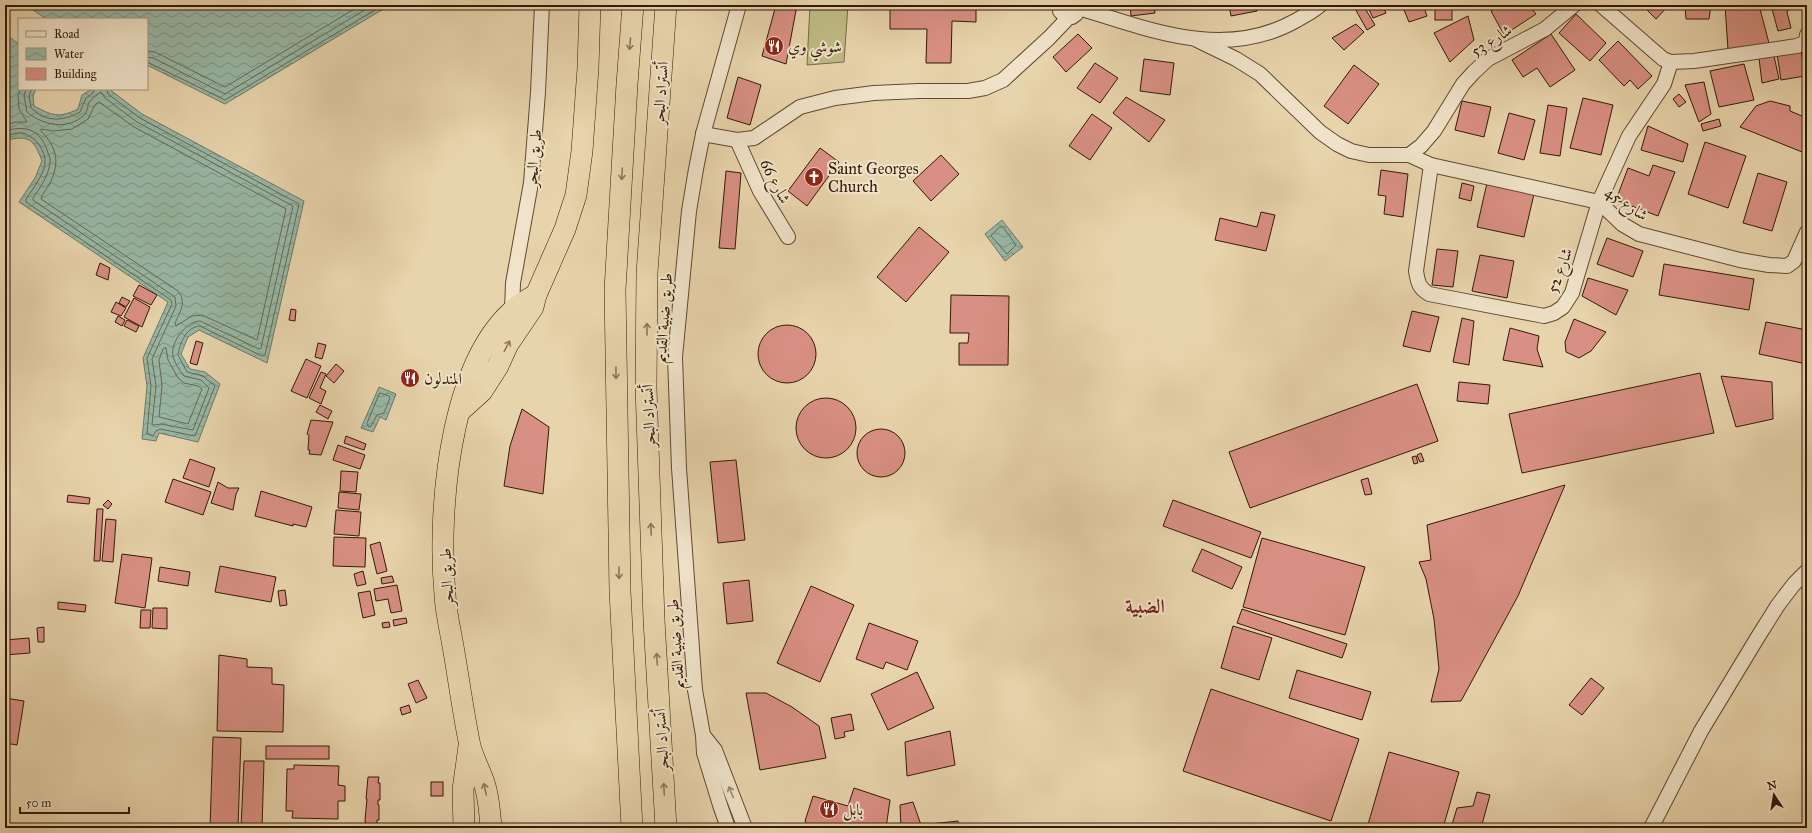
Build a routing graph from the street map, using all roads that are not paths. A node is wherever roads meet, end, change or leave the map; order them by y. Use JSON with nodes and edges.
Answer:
{"nodes":[{"id":1,"x":542,"y":5,"type":"edge"},
{"id":2,"x":590,"y":5,"type":"edge"},
{"id":3,"x":633,"y":5,"type":"edge"},
{"id":4,"x":666,"y":5,"type":"edge"},
{"id":5,"x":740,"y":5,"type":"edge"},
{"id":6,"x":1320,"y":5,"type":"edge"},
{"id":7,"x":1574,"y":5,"type":"edge"},
{"id":8,"x":1601,"y":5,"type":"edge"},
{"id":9,"x":1069,"y":9,"type":"edge"},
{"id":10,"x":1807,"y":35,"type":"edge"},
{"id":11,"x":1198,"y":40,"type":"junction"},
{"id":12,"x":1671,"y":62,"type":"junction"},
{"id":13,"x":703,"y":134,"type":"junction"},
{"id":14,"x":737,"y":140,"type":"junction"},
{"id":15,"x":1409,"y":155,"type":"junction"},
{"id":16,"x":1431,"y":165,"type":"junction"},
{"id":17,"x":1599,"y":202,"type":"junction"},
{"id":18,"x":1807,"y":232,"type":"edge"},
{"id":19,"x":788,"y":237,"type":"dead end"},
{"id":20,"x":517,"y":316,"type":"junction"},
{"id":21,"x":478,"y":357,"type":"junction"},
{"id":22,"x":498,"y":366,"type":"junction"},
{"id":23,"x":460,"y":411,"type":"junction"},
{"id":24,"x":1807,"y":571,"type":"edge"},
{"id":25,"x":703,"y":735,"type":"junction"},
{"id":26,"x":469,"y":743,"type":"junction"},
{"id":27,"x":464,"y":826,"type":"edge"},
{"id":28,"x":491,"y":826,"type":"edge"},
{"id":29,"x":632,"y":828,"type":"edge"},
{"id":30,"x":666,"y":828,"type":"edge"},
{"id":31,"x":728,"y":828,"type":"edge"},
{"id":32,"x":745,"y":828,"type":"edge"},
{"id":33,"x":1651,"y":828,"type":"edge"}],
"edges":[{"from":1,"to":20,"type":"street","name":"طريق البحر"},
{"from":2,"to":20,"type":"highway"},
{"from":3,"to":29,"type":"highway","name":"أتستراد البحر","one_way":true},
{"from":30,"to":4,"type":"highway","name":"أتستراد البحر","one_way":true},
{"from":5,"to":13,"type":"street","name":"طريق ضبية القديم"},
{"from":6,"to":11,"type":"street"},
{"from":7,"to":15,"type":"street","name":"شارع 53"},
{"from":8,"to":12,"type":"street"},
{"from":9,"to":11,"type":"street"},
{"from":9,"to":14,"type":"street"},
{"from":10,"to":12,"type":"street"},
{"from":11,"to":15,"type":"street"},
{"from":12,"to":17,"type":"street","name":"شارع 52"},
{"from":13,"to":14,"type":"street"},
{"from":13,"to":25,"type":"street","name":"طريق ضبية القديم"},
{"from":14,"to":19,"type":"street","name":"شارع 66"},
{"from":15,"to":16,"type":"street","name":"شارع 45"},
{"from":16,"to":17,"type":"street","name":"شارع 45"},
{"from":16,"to":17,"type":"street","name":"شارع 52"},
{"from":17,"to":18,"type":"street","name":"شارع 45"},
{"from":20,"to":21,"type":"highway","name":"طريق البحر"},
{"from":22,"to":20,"type":"highway","one_way":true},
{"from":21,"to":22,"type":"highway"},
{"from":21,"to":23,"type":"highway","name":"طريق البحر"},
{"from":22,"to":23,"type":"highway"},
{"from":23,"to":26,"type":"highway","name":"طريق البحر"},
{"from":24,"to":33,"type":"street"},
{"from":25,"to":31,"type":"street","name":"طريق ضبية القديم"},
{"from":32,"to":25,"type":"street","name":"طريق ضبية القديم","one_way":true},
{"from":26,"to":27,"type":"highway","name":"طريق البحر"},
{"from":28,"to":26,"type":"highway","name":"طريق البحر","one_way":true},
{"from":27,"to":28,"type":"highway"}]}
